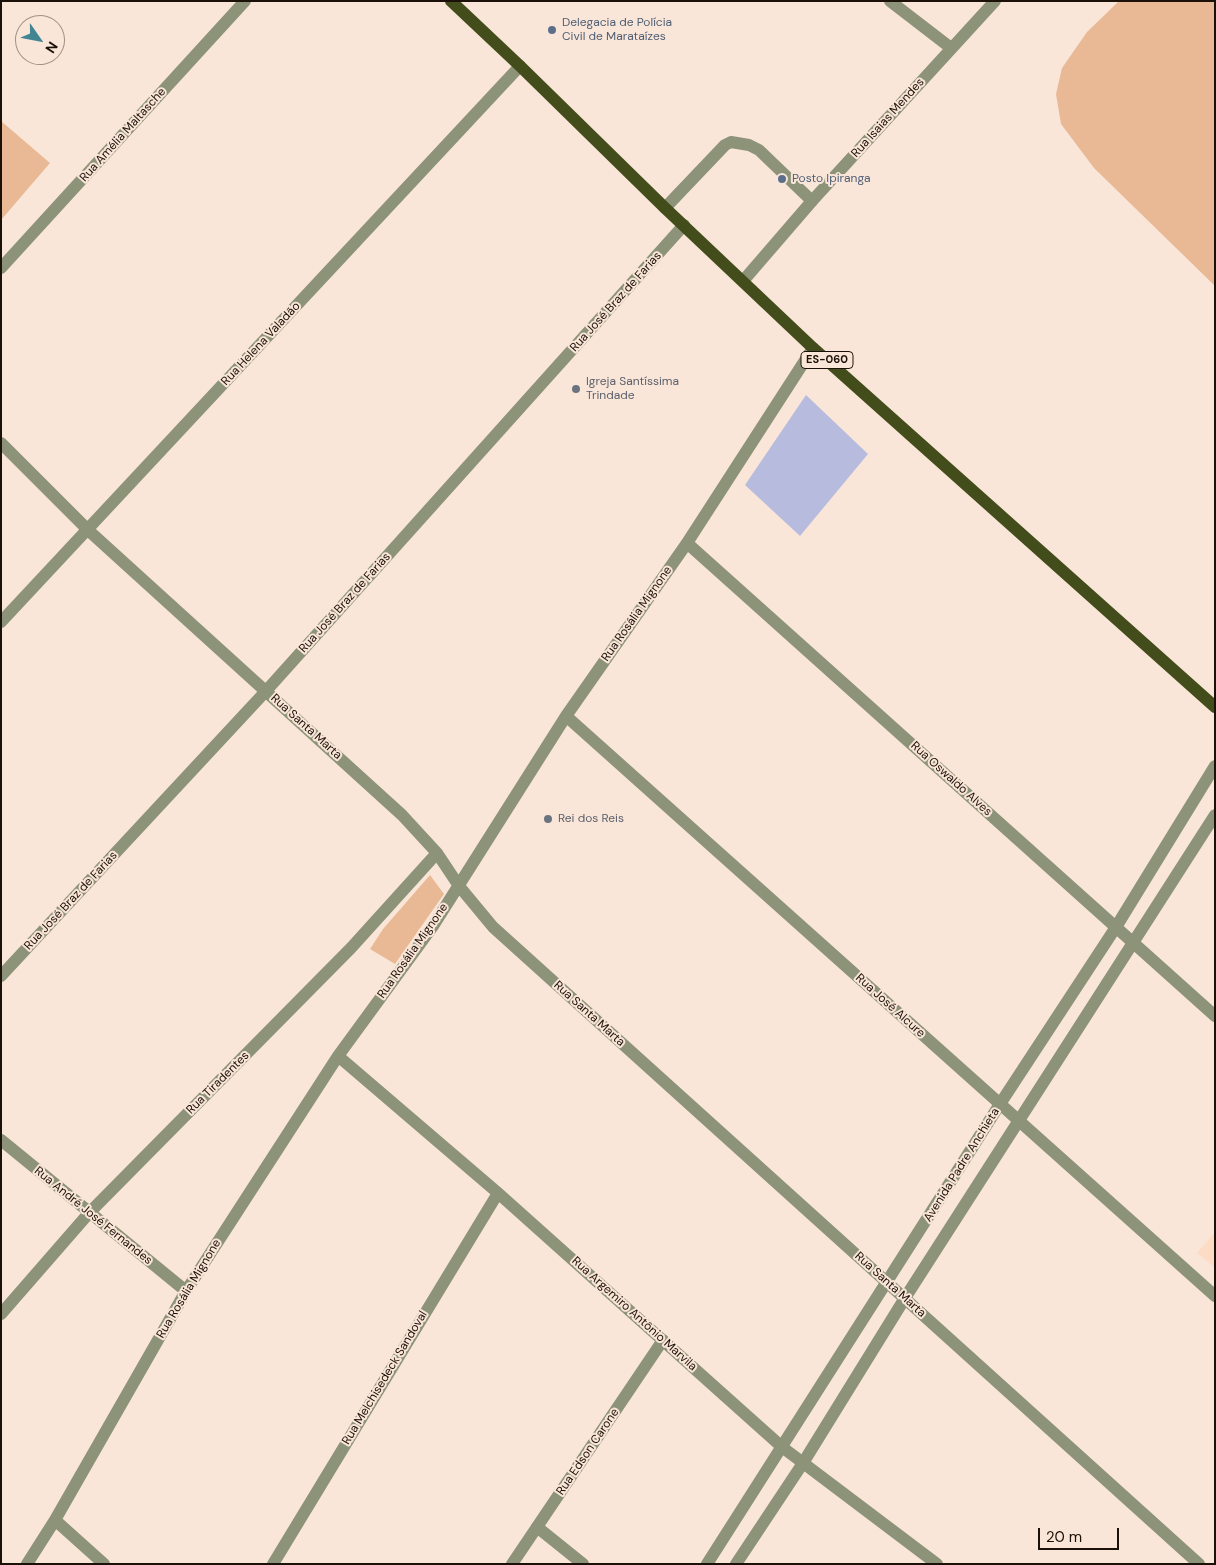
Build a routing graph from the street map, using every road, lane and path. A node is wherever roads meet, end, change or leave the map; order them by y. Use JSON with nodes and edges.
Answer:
{"nodes":[{"id":1,"x":244,"y":1,"type":"edge"},
{"id":2,"x":451,"y":1,"type":"edge"},
{"id":3,"x":890,"y":1,"type":"edge"},
{"id":4,"x":995,"y":1,"type":"edge"},
{"id":5,"x":951,"y":48,"type":"junction"},
{"id":6,"x":520,"y":66,"type":"junction"},
{"id":7,"x":812,"y":202,"type":"junction"},
{"id":8,"x":665,"y":208,"type":"junction"},
{"id":9,"x":684,"y":226,"type":"junction"},
{"id":10,"x":1,"y":268,"type":"edge"},
{"id":11,"x":743,"y":281,"type":"junction"},
{"id":12,"x":813,"y":348,"type":"junction"},
{"id":13,"x":1,"y":443,"type":"edge"},
{"id":14,"x":88,"y":530,"type":"junction"},
{"id":15,"x":687,"y":543,"type":"junction"},
{"id":16,"x":1,"y":622,"type":"edge"},
{"id":17,"x":266,"y":690,"type":"junction"},
{"id":18,"x":1215,"y":707,"type":"edge"},
{"id":19,"x":566,"y":716,"type":"junction"},
{"id":20,"x":1215,"y":766,"type":"edge"},
{"id":21,"x":1215,"y":815,"type":"edge"},
{"id":22,"x":437,"y":853,"type":"junction"},
{"id":23,"x":459,"y":886,"type":"junction"},
{"id":24,"x":1116,"y":927,"type":"junction"},
{"id":25,"x":1134,"y":943,"type":"junction"},
{"id":26,"x":1,"y":976,"type":"edge"},
{"id":27,"x":1215,"y":1016,"type":"edge"},
{"id":28,"x":338,"y":1056,"type":"junction"},
{"id":29,"x":1000,"y":1104,"type":"junction"},
{"id":30,"x":1019,"y":1121,"type":"junction"},
{"id":31,"x":1,"y":1140,"type":"edge"},
{"id":32,"x":498,"y":1193,"type":"junction"},
{"id":33,"x":89,"y":1213,"type":"junction"},
{"id":34,"x":888,"y":1283,"type":"junction"},
{"id":35,"x":186,"y":1291,"type":"junction"},
{"id":36,"x":1215,"y":1296,"type":"edge"},
{"id":37,"x":906,"y":1298,"type":"junction"},
{"id":38,"x":1,"y":1314,"type":"edge"},
{"id":39,"x":663,"y":1340,"type":"junction"},
{"id":40,"x":782,"y":1447,"type":"junction"},
{"id":41,"x":803,"y":1462,"type":"junction"},
{"id":42,"x":55,"y":1520,"type":"junction"},
{"id":43,"x":537,"y":1527,"type":"junction"},
{"id":44,"x":27,"y":1564,"type":"edge"},
{"id":45,"x":104,"y":1564,"type":"edge"},
{"id":46,"x":273,"y":1564,"type":"edge"},
{"id":47,"x":512,"y":1564,"type":"edge"},
{"id":48,"x":583,"y":1564,"type":"edge"},
{"id":49,"x":707,"y":1564,"type":"edge"},
{"id":50,"x":736,"y":1564,"type":"edge"},
{"id":51,"x":937,"y":1564,"type":"edge"},
{"id":52,"x":1199,"y":1564,"type":"edge"}],
"edges":[{"from":1,"to":10,"type":"street","name":"Rua Amélia Maltasche"},
{"from":2,"to":6,"type":"main road","number":"ES-060"},
{"from":3,"to":5,"type":"street"},
{"from":4,"to":5,"type":"street","name":"Rua Isaias Mendes"},
{"from":5,"to":7,"type":"street","name":"Rua Isaias Mendes"},
{"from":6,"to":8,"type":"main road","number":"ES-060"},
{"from":6,"to":14,"type":"street","name":"Rua Helena Valadão"},
{"from":7,"to":8,"type":"street"},
{"from":7,"to":11,"type":"street","name":"Rua Isaias Mendes"},
{"from":8,"to":9,"type":"main road","number":"ES-060"},
{"from":9,"to":11,"type":"main road","number":"ES-060"},
{"from":9,"to":17,"type":"street","name":"Rua José Braz de Farias"},
{"from":11,"to":12,"type":"main road","number":"ES-060"},
{"from":12,"to":15,"type":"street","name":"Rua Rosália Mignone"},
{"from":12,"to":18,"type":"main road","number":"ES-060"},
{"from":13,"to":14,"type":"street","name":"Rua Santa Marta"},
{"from":14,"to":16,"type":"street","name":"Rua Helena Valadão"},
{"from":14,"to":17,"type":"street","name":"Rua Santa Marta"},
{"from":15,"to":19,"type":"street","name":"Rua Rosália Mignone"},
{"from":15,"to":24,"type":"street","name":"Rua Oswaldo Alves"},
{"from":17,"to":22,"type":"street","name":"Rua Santa Marta"},
{"from":17,"to":26,"type":"street","name":"Rua José Braz de Farias"},
{"from":19,"to":23,"type":"street","name":"Rua Rosália Mignone"},
{"from":19,"to":29,"type":"street","name":"Rua José Alcure"},
{"from":20,"to":24,"type":"street","name":"Avenida Padre Anchieta"},
{"from":21,"to":25,"type":"street","name":"Avenida Padre Anchieta"},
{"from":22,"to":23,"type":"street","name":"Rua Santa Marta"},
{"from":22,"to":33,"type":"street","name":"Rua Tiradentes"},
{"from":23,"to":28,"type":"street","name":"Rua Rosália Mignone"},
{"from":23,"to":34,"type":"street","name":"Rua Santa Marta"},
{"from":24,"to":25,"type":"street","name":"Rua Oswaldo Alves"},
{"from":24,"to":29,"type":"street","name":"Avenida Padre Anchieta"},
{"from":25,"to":27,"type":"street","name":"Rua Oswaldo Alves"},
{"from":25,"to":30,"type":"street","name":"Avenida Padre Anchieta"},
{"from":28,"to":32,"type":"street","name":"Rua Argemiro Antônio Marvila"},
{"from":28,"to":35,"type":"street","name":"Rua Rosália Mignone"},
{"from":29,"to":30,"type":"street","name":"Rua José Alcure"},
{"from":29,"to":34,"type":"street","name":"Avenida Padre Anchieta"},
{"from":30,"to":36,"type":"street","name":"Rua José Alcure"},
{"from":30,"to":37,"type":"street","name":"Avenida Padre Anchieta"},
{"from":31,"to":33,"type":"street","name":"Rua André José Fernandes"},
{"from":32,"to":39,"type":"street","name":"Rua Argemiro Antônio Marvila"},
{"from":32,"to":46,"type":"street","name":"Rua Melchisedeck Sandoval"},
{"from":33,"to":35,"type":"street","name":"Rua André José Fernandes"},
{"from":33,"to":38,"type":"street","name":"Rua Tiradentes"},
{"from":34,"to":37,"type":"street","name":"Rua Santa Marta"},
{"from":34,"to":40,"type":"street","name":"Avenida Padre Anchieta"},
{"from":35,"to":42,"type":"street","name":"Rua Rosália Mignone"},
{"from":37,"to":41,"type":"street","name":"Avenida Padre Anchieta"},
{"from":37,"to":52,"type":"street","name":"Rua Santa Marta"},
{"from":39,"to":40,"type":"street","name":"Rua Argemiro Antônio Marvila"},
{"from":39,"to":43,"type":"street","name":"Rua Edson Carone"},
{"from":40,"to":41,"type":"street","name":"Rua Argemiro Antônio Marvila"},
{"from":40,"to":49,"type":"street","name":"Avenida Padre Anchieta"},
{"from":41,"to":50,"type":"street","name":"Avenida Padre Anchieta"},
{"from":41,"to":51,"type":"street","name":"Rua Argemiro Antônio Marvila"},
{"from":42,"to":44,"type":"street","name":"Rua Rosália Mignone"},
{"from":42,"to":45,"type":"street"},
{"from":43,"to":47,"type":"street","name":"Rua Edson Carone"},
{"from":43,"to":48,"type":"street"}]}
